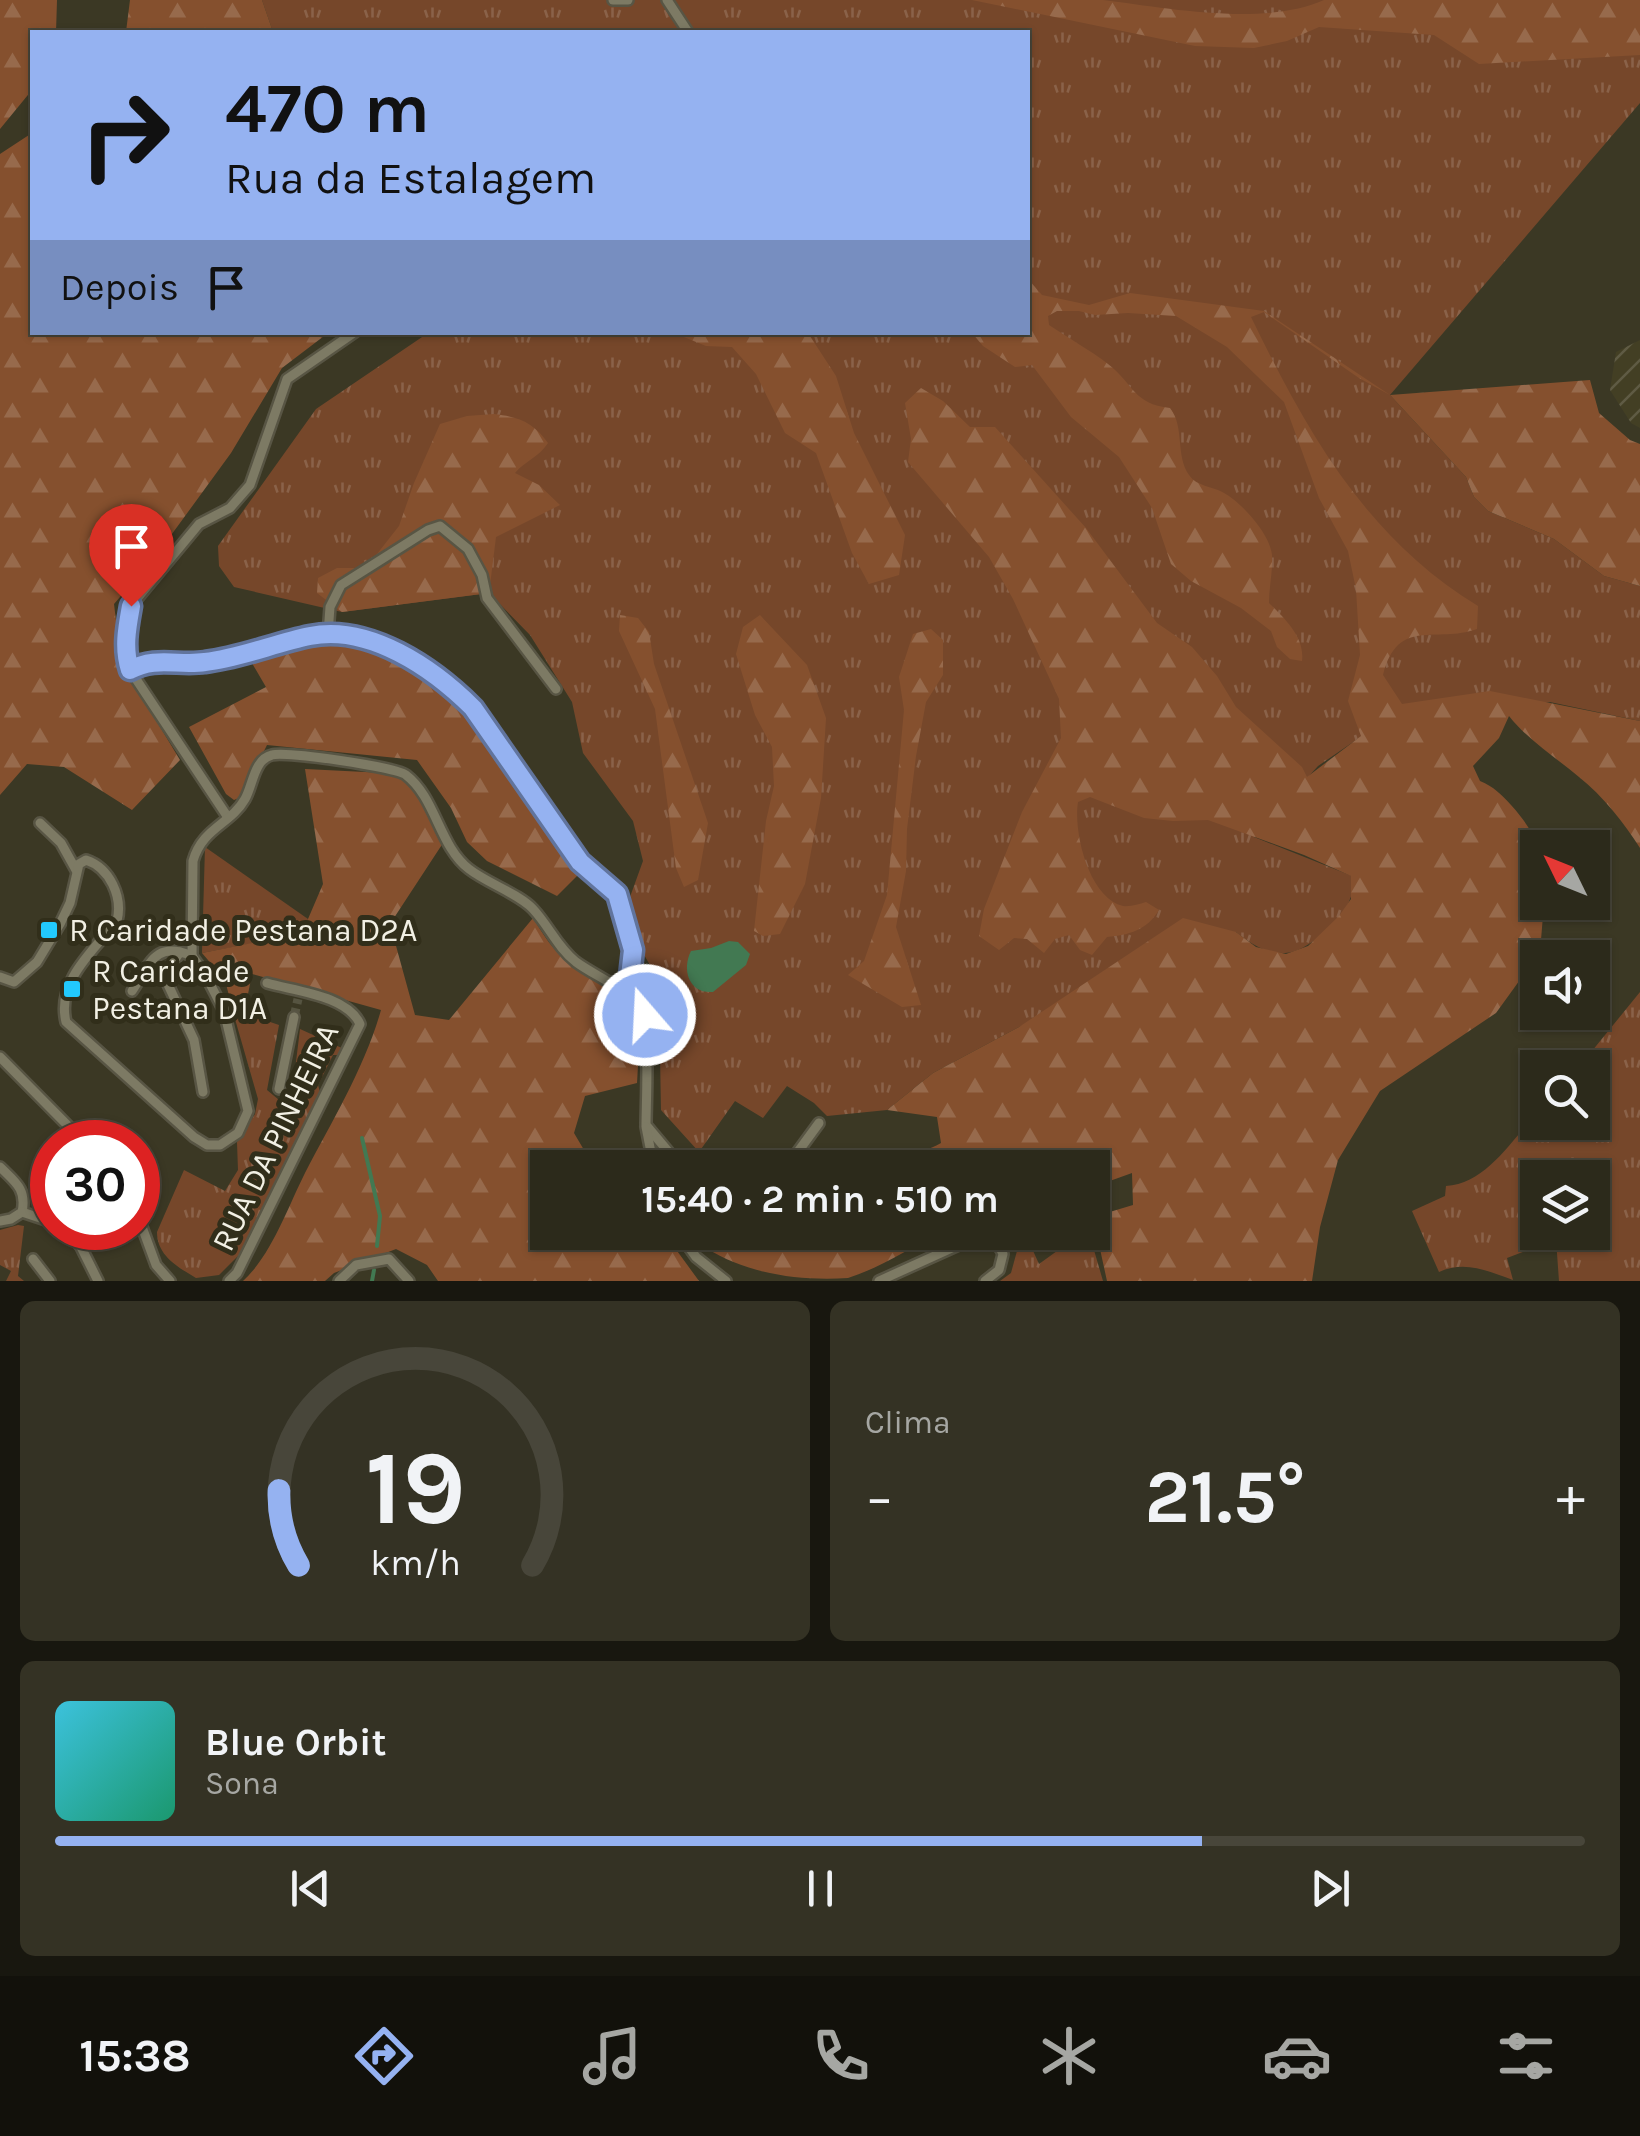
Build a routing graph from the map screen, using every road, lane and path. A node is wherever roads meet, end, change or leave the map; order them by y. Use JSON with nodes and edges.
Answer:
{"nodes":[{"id":1,"x":613,"y":0,"type":"edge"},
{"id":2,"x":628,"y":0,"type":"edge"},
{"id":3,"x":667,"y":0,"type":"edge"},
{"id":4,"x":687,"y":30,"type":"edge"},
{"id":5,"x":352,"y":335,"type":"edge"},
{"id":6,"x":328,"y":634,"type":"junction"},
{"id":7,"x":130,"y":670,"type":"junction"},
{"id":8,"x":556,"y":689,"type":"dead end"},
{"id":9,"x":227,"y":816,"type":"junction"},
{"id":10,"x":40,"y":824,"type":"dead end"},
{"id":11,"x":76,"y":870,"type":"junction"},
{"id":12,"x":180,"y":952,"type":"junction"},
{"id":13,"x":192,"y":956,"type":"junction"},
{"id":14,"x":0,"y":977,"type":"edge"},
{"id":15,"x":267,"y":983,"type":"dead end"},
{"id":16,"x":132,"y":992,"type":"dead end"},
{"id":17,"x":628,"y":994,"type":"junction"},
{"id":18,"x":294,"y":1017,"type":"tunnel mouth"},
{"id":19,"x":0,"y":1056,"type":"edge"},
{"id":20,"x":279,"y":1088,"type":"dead end"},
{"id":21,"x":203,"y":1092,"type":"dead end"},
{"id":22,"x":63,"y":1120,"type":"edge"},
{"id":23,"x":646,"y":1124,"type":"junction"},
{"id":24,"x":819,"y":1124,"type":"dead end"},
{"id":25,"x":651,"y":1150,"type":"edge"},
{"id":26,"x":667,"y":1150,"type":"edge"},
{"id":27,"x":800,"y":1150,"type":"edge"},
{"id":28,"x":0,"y":1167,"type":"edge"},
{"id":29,"x":22,"y":1212,"type":"junction"},
{"id":30,"x":30,"y":1215,"type":"edge"},
{"id":31,"x":0,"y":1221,"type":"edge"},
{"id":32,"x":83,"y":1250,"type":"edge"},
{"id":33,"x":150,"y":1250,"type":"edge"},
{"id":34,"x":691,"y":1250,"type":"edge"},
{"id":35,"x":33,"y":1259,"type":"dead end"},
{"id":36,"x":50,"y":1281,"type":"edge"},
{"id":37,"x":98,"y":1281,"type":"edge"},
{"id":38,"x":170,"y":1281,"type":"edge"},
{"id":39,"x":229,"y":1281,"type":"edge"},
{"id":40,"x":339,"y":1281,"type":"edge"},
{"id":41,"x":409,"y":1281,"type":"edge"},
{"id":42,"x":726,"y":1281,"type":"edge"},
{"id":43,"x":879,"y":1281,"type":"edge"},
{"id":44,"x":985,"y":1281,"type":"edge"}],
"edges":[{"from":1,"to":2,"type":"street"},
{"from":3,"to":4,"type":"street"},
{"from":5,"to":7,"type":"street"},
{"from":6,"to":7,"type":"street"},
{"from":6,"to":8,"type":"street"},
{"from":6,"to":17,"type":"street"},
{"from":7,"to":9,"type":"street"},
{"from":9,"to":13,"type":"street"},
{"from":9,"to":17,"type":"street"},
{"from":10,"to":11,"type":"street"},
{"from":11,"to":13,"type":"street"},
{"from":11,"to":14,"type":"street"},
{"from":12,"to":13,"type":"street"},
{"from":12,"to":16,"type":"street"},
{"from":12,"to":21,"type":"street"},
{"from":15,"to":39,"type":"street","name":"RUA DA PINHEIRA"},
{"from":17,"to":23,"type":"street"},
{"from":18,"to":20,"type":"street","name":"RUA DA PINHEIRA"},
{"from":19,"to":22,"type":"street"},
{"from":23,"to":25,"type":"street"},
{"from":23,"to":26,"type":"street"},
{"from":24,"to":27,"type":"street"},
{"from":28,"to":29,"type":"street"},
{"from":29,"to":30,"type":"street"},
{"from":29,"to":31,"type":"street"},
{"from":32,"to":37,"type":"street"},
{"from":33,"to":38,"type":"street"},
{"from":34,"to":42,"type":"street"},
{"from":35,"to":36,"type":"street"},
{"from":40,"to":41,"type":"street"},
{"from":43,"to":44,"type":"street"}]}
